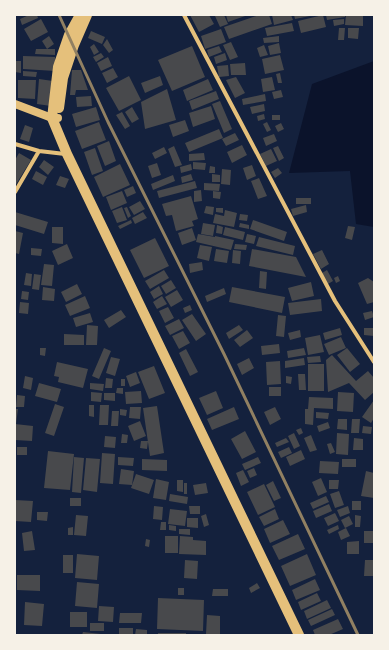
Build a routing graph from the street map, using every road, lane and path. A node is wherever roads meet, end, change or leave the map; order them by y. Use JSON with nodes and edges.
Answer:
{"nodes":[{"id":1,"x":80,"y":15,"type":"edge"},
{"id":2,"x":87,"y":15,"type":"edge"},
{"id":3,"x":184,"y":15,"type":"edge"},
{"id":4,"x":15,"y":104,"type":"edge"},
{"id":5,"x":55,"y":118,"type":"junction"},
{"id":6,"x":15,"y":144,"type":"edge"},
{"id":7,"x":39,"y":151,"type":"junction"},
{"id":8,"x":67,"y":154,"type":"junction"},
{"id":9,"x":15,"y":192,"type":"edge"},
{"id":10,"x":374,"y":362,"type":"edge"},
{"id":11,"x":299,"y":635,"type":"edge"}],
"edges":[{"from":1,"to":5,"type":"highway"},
{"from":2,"to":5,"type":"highway"},
{"from":3,"to":10,"type":"street"},
{"from":4,"to":5,"type":"main road"},
{"from":5,"to":8,"type":"highway"},
{"from":6,"to":7,"type":"street"},
{"from":7,"to":8,"type":"street"},
{"from":7,"to":9,"type":"street"},
{"from":8,"to":11,"type":"highway"}]}
